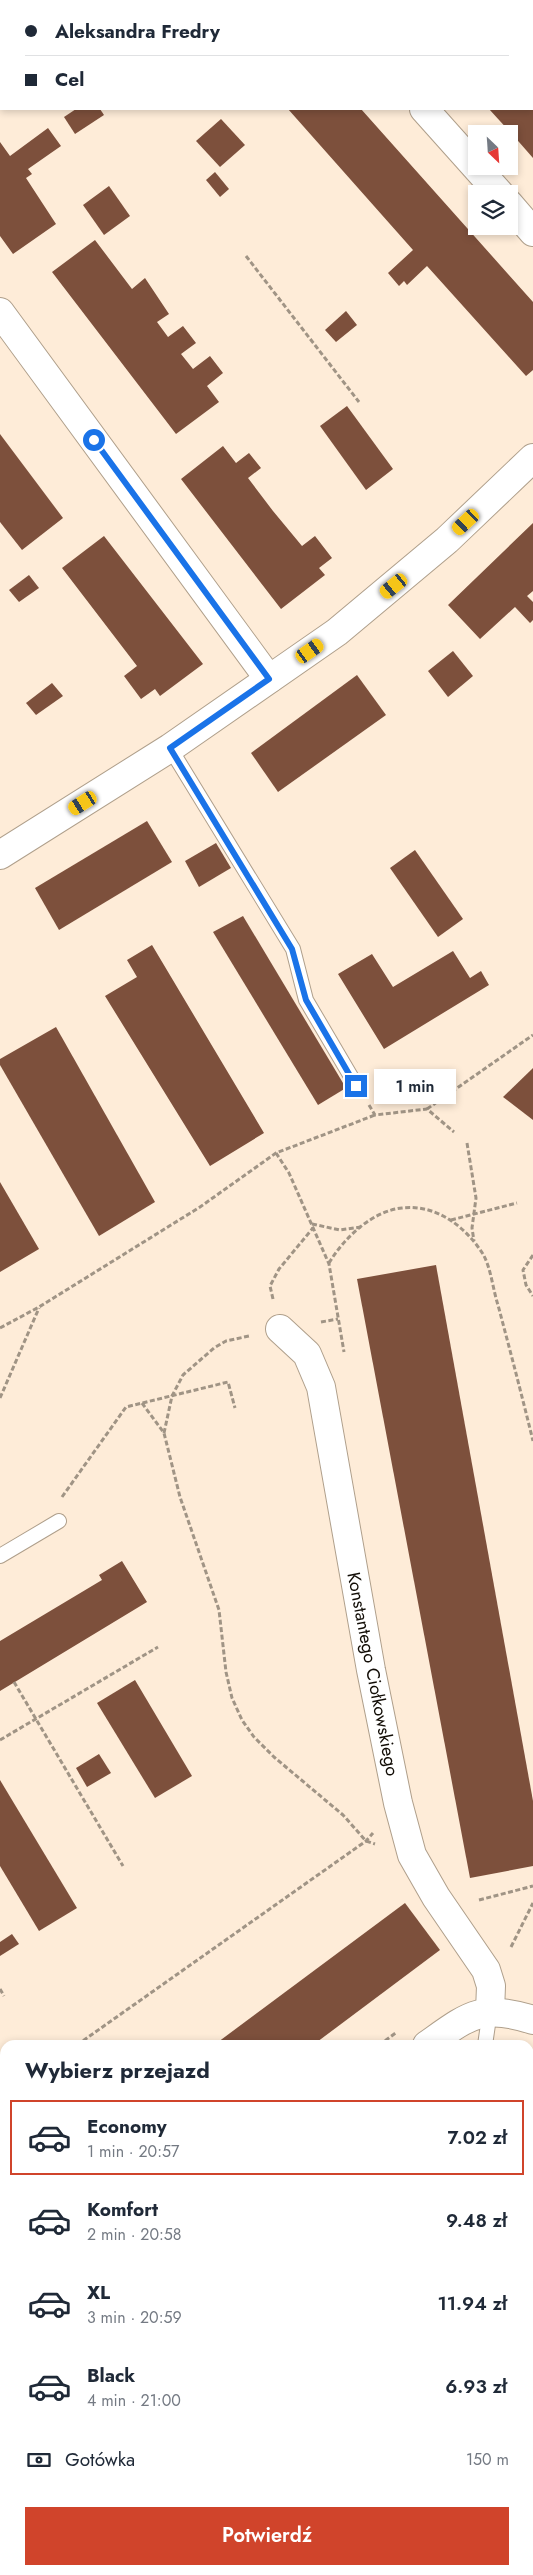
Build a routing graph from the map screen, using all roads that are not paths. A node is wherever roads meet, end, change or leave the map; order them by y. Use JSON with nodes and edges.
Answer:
{"nodes":[{"id":1,"x":425,"y":110,"type":"edge"},
{"id":2,"x":492,"y":185,"type":"edge"},
{"id":3,"x":518,"y":214,"type":"edge"},
{"id":4,"x":533,"y":232,"type":"edge"},
{"id":5,"x":0,"y":312,"type":"edge"},
{"id":6,"x":533,"y":458,"type":"edge"},
{"id":7,"x":269,"y":679,"type":"junction"},
{"id":8,"x":170,"y":748,"type":"junction"},
{"id":9,"x":0,"y":855,"type":"edge"},
{"id":10,"x":356,"y":1086,"type":"road end"},
{"id":11,"x":280,"y":1329,"type":"dead end"},
{"id":12,"x":59,"y":1522,"type":"road end"},
{"id":13,"x":0,"y":1555,"type":"edge"},
{"id":14,"x":490,"y":2011,"type":"junction"},
{"id":15,"x":533,"y":2020,"type":"edge"},
{"id":16,"x":434,"y":2040,"type":"edge"},
{"id":17,"x":486,"y":2040,"type":"edge"}],
"edges":[{"from":1,"to":2,"type":"street"},
{"from":3,"to":4,"type":"street"},
{"from":5,"to":7,"type":"street"},
{"from":6,"to":7,"type":"street"},
{"from":7,"to":8,"type":"street"},
{"from":8,"to":9,"type":"street"},
{"from":8,"to":10,"type":"lane"},
{"from":11,"to":14,"type":"street","name":"Konstantego Ciołkowskiego"},
{"from":12,"to":13,"type":"lane"},
{"from":14,"to":15,"type":"street"},
{"from":14,"to":16,"type":"street"},
{"from":14,"to":17,"type":"lane"}]}
